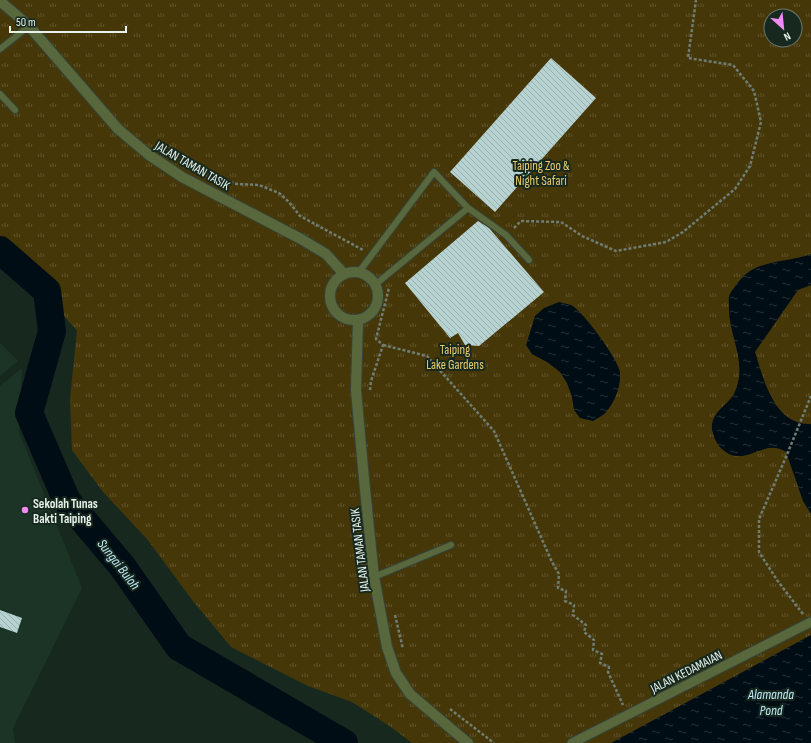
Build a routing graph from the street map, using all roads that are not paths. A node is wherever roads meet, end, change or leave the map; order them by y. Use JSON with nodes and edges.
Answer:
{"nodes":[{"id":1,"x":0,"y":1,"type":"edge"},
{"id":2,"x":30,"y":26,"type":"junction"},
{"id":3,"x":0,"y":49,"type":"edge"},
{"id":4,"x":0,"y":94,"type":"edge"},
{"id":5,"x":15,"y":110,"type":"dead end"},
{"id":6,"x":468,"y":208,"type":"junction"},
{"id":7,"x":529,"y":260,"type":"dead end"},
{"id":8,"x":359,"y":272,"type":"junction"},
{"id":9,"x":344,"y":274,"type":"junction"},
{"id":10,"x":376,"y":284,"type":"junction"},
{"id":11,"x":358,"y":321,"type":"junction"},
{"id":12,"x":451,"y":545,"type":"dead end"},
{"id":13,"x":374,"y":577,"type":"junction"},
{"id":14,"x":810,"y":622,"type":"edge"},
{"id":15,"x":468,"y":743,"type":"edge"},
{"id":16,"x":572,"y":743,"type":"edge"}],
"edges":[{"from":1,"to":2,"type":"street","name":"JALAN TAMAN TASIK"},
{"from":2,"to":3,"type":"lane"},
{"from":2,"to":9,"type":"street","name":"JALAN TAMAN TASIK"},
{"from":4,"to":5,"type":"lane"},
{"from":6,"to":7,"type":"lane"},
{"from":6,"to":8,"type":"lane"},
{"from":6,"to":10,"type":"lane"},
{"from":8,"to":9,"type":"street"},
{"from":8,"to":10,"type":"street"},
{"from":9,"to":11,"type":"street"},
{"from":10,"to":11,"type":"street"},
{"from":11,"to":13,"type":"street","name":"JALAN TAMAN TASIK"},
{"from":12,"to":13,"type":"lane"},
{"from":13,"to":15,"type":"street","name":"JALAN TAMAN TASIK"},
{"from":14,"to":16,"type":"street","name":"JALAN KEDAMAIAN"}]}
